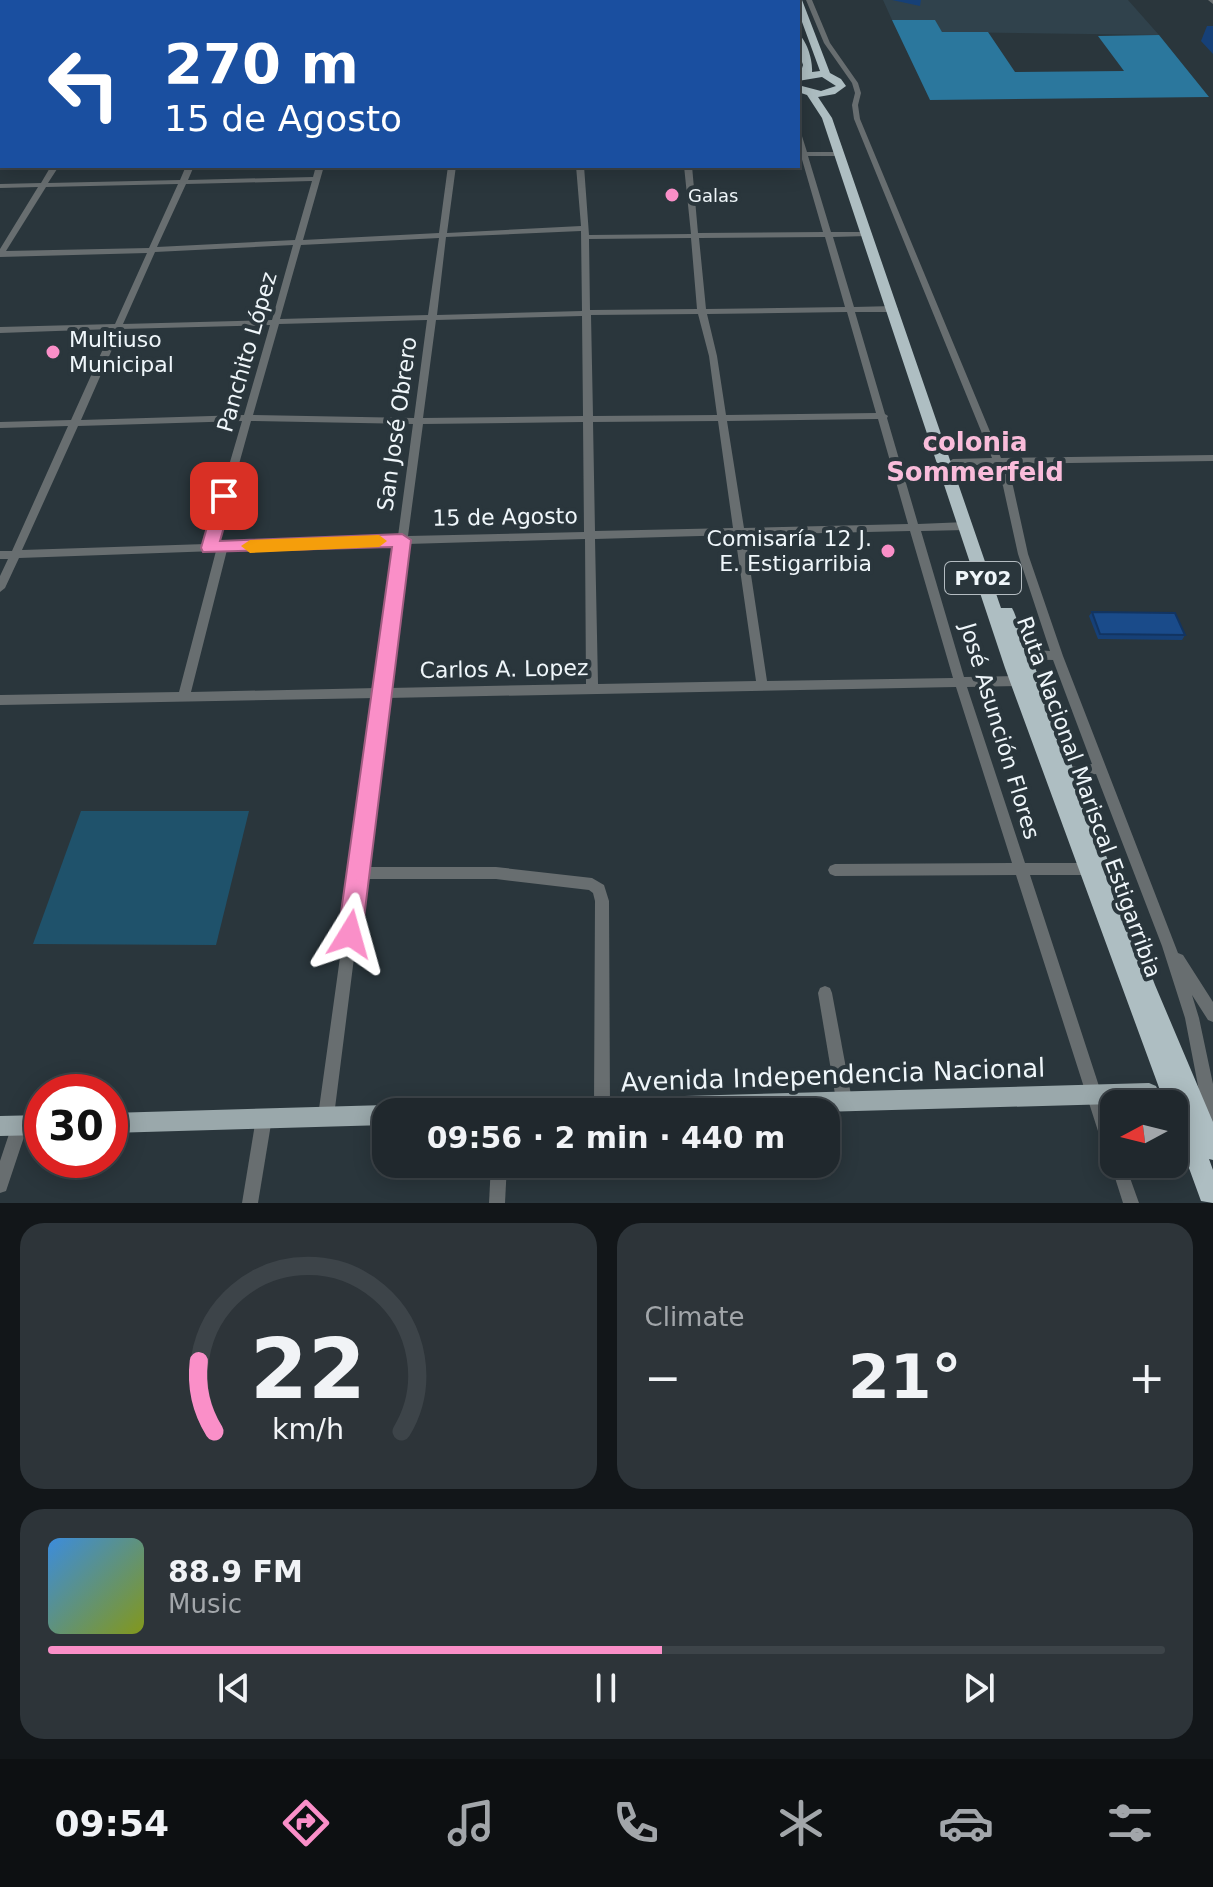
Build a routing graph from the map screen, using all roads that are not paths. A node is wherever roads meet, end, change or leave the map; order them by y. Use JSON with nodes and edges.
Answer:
{"nodes":[{"id":1,"x":809,"y":0,"type":"edge"},
{"id":2,"x":800,"y":5,"type":"edge"},
{"id":3,"x":800,"y":44,"type":"edge"},
{"id":4,"x":826,"y":75,"type":"junction"},
{"id":5,"x":803,"y":76,"type":"edge"},
{"id":6,"x":855,"y":83,"type":"junction"},
{"id":7,"x":837,"y":88,"type":"junction"},
{"id":8,"x":804,"y":91,"type":"edge"},
{"id":9,"x":801,"y":154,"type":"edge"},
{"id":10,"x":839,"y":154,"type":"junction"},
{"id":11,"x":54,"y":168,"type":"edge"},
{"id":12,"x":189,"y":168,"type":"edge"},
{"id":13,"x":319,"y":168,"type":"edge"},
{"id":14,"x":452,"y":168,"type":"edge"},
{"id":15,"x":580,"y":168,"type":"edge"},
{"id":16,"x":688,"y":168,"type":"edge"},
{"id":17,"x":316,"y":179,"type":"junction"},
{"id":18,"x":183,"y":182,"type":"junction"},
{"id":19,"x":43,"y":185,"type":"junction"},
{"id":20,"x":0,"y":186,"type":"edge"},
{"id":21,"x":585,"y":233,"type":"junction"},
{"id":22,"x":443,"y":234,"type":"junction"},
{"id":23,"x":695,"y":234,"type":"junction"},
{"id":24,"x":867,"y":234,"type":"junction"},
{"id":25,"x":828,"y":235,"type":"junction"},
{"id":26,"x":297,"y":244,"type":"junction"},
{"id":27,"x":154,"y":250,"type":"junction"},
{"id":28,"x":0,"y":255,"type":"edge"},
{"id":29,"x":894,"y":309,"type":"junction"},
{"id":30,"x":850,"y":310,"type":"junction"},
{"id":31,"x":702,"y":312,"type":"junction"},
{"id":32,"x":585,"y":313,"type":"junction"},
{"id":33,"x":432,"y":317,"type":"junction"},
{"id":34,"x":274,"y":322,"type":"junction"},
{"id":35,"x":119,"y":326,"type":"junction"},
{"id":36,"x":0,"y":330,"type":"edge"},
{"id":37,"x":883,"y":416,"type":"junction"},
{"id":38,"x":246,"y":418,"type":"junction"},
{"id":39,"x":722,"y":419,"type":"junction"},
{"id":40,"x":587,"y":420,"type":"junction"},
{"id":41,"x":418,"y":421,"type":"junction"},
{"id":42,"x":75,"y":423,"type":"junction"},
{"id":43,"x":0,"y":425,"type":"edge"},
{"id":44,"x":1213,"y":458,"type":"edge"},
{"id":45,"x":953,"y":462,"type":"junction"},
{"id":46,"x":996,"y":462,"type":"junction"},
{"id":47,"x":966,"y":526,"type":"junction"},
{"id":48,"x":914,"y":527,"type":"junction"},
{"id":49,"x":739,"y":531,"type":"junction"},
{"id":50,"x":589,"y":535,"type":"junction"},
{"id":51,"x":402,"y":540,"type":"junction"},
{"id":52,"x":216,"y":548,"type":"junction"},
{"id":53,"x":0,"y":555,"type":"edge"},
{"id":54,"x":15,"y":555,"type":"junction"},
{"id":55,"x":0,"y":588,"type":"edge"},
{"id":56,"x":1021,"y":654,"type":"junction"},
{"id":57,"x":1057,"y":656,"type":"junction"},
{"id":58,"x":1018,"y":681,"type":"junction"},
{"id":59,"x":960,"y":682,"type":"junction"},
{"id":60,"x":762,"y":685,"type":"junction"},
{"id":61,"x":592,"y":688,"type":"junction"},
{"id":62,"x":382,"y":692,"type":"junction"},
{"id":63,"x":184,"y":696,"type":"junction"},
{"id":64,"x":0,"y":700,"type":"edge"},
{"id":65,"x":1098,"y":768,"type":"junction"},
{"id":66,"x":1064,"y":773,"type":"junction"},
{"id":67,"x":1020,"y":868,"type":"junction"},
{"id":68,"x":1087,"y":869,"type":"junction"},
{"id":69,"x":835,"y":870,"type":"dead end"},
{"id":70,"x":358,"y":873,"type":"junction"},
{"id":71,"x":1169,"y":946,"type":"junction"},
{"id":72,"x":825,"y":993,"type":"dead end"},
{"id":73,"x":1213,"y":1015,"type":"edge"},
{"id":74,"x":1092,"y":1094,"type":"junction"},
{"id":75,"x":1100,"y":1094,"type":"edge"},
{"id":76,"x":602,"y":1098,"type":"edge"},
{"id":77,"x":840,"y":1100,"type":"edge"},
{"id":78,"x":844,"y":1100,"type":"junction"},
{"id":79,"x":372,"y":1115,"type":"edge"},
{"id":80,"x":326,"y":1116,"type":"junction"},
{"id":81,"x":1100,"y":1117,"type":"edge"},
{"id":82,"x":264,"y":1118,"type":"junction"},
{"id":83,"x":128,"y":1122,"type":"edge"},
{"id":84,"x":1213,"y":1122,"type":"edge"},
{"id":85,"x":10,"y":1126,"type":"edge"},
{"id":86,"x":1213,"y":1149,"type":"edge"},
{"id":87,"x":498,"y":1178,"type":"edge"},
{"id":88,"x":1122,"y":1178,"type":"edge"},
{"id":89,"x":0,"y":1185,"type":"edge"},
{"id":90,"x":1213,"y":1201,"type":"edge"},
{"id":91,"x":250,"y":1203,"type":"edge"},
{"id":92,"x":497,"y":1203,"type":"edge"},
{"id":93,"x":1131,"y":1203,"type":"edge"}],
"edges":[{"from":1,"to":6,"type":"street"},
{"from":2,"to":4,"type":"highway"},
{"from":3,"to":5,"type":"highway"},
{"from":4,"to":5,"type":"highway"},
{"from":4,"to":7,"type":"highway"},
{"from":6,"to":7,"type":"street"},
{"from":6,"to":46,"type":"street"},
{"from":7,"to":8,"type":"highway","number":"PY02"},
{"from":7,"to":45,"type":"highway","name":"Ruta Nacional Mariscal Estigarribia","number":"PY02"},
{"from":8,"to":10,"type":"highway","name":"Ruta Nacional Mariscal Estigarribia","number":"PY02"},
{"from":9,"to":10,"type":"street"},
{"from":9,"to":25,"type":"street","name":"José Asunción Flores"},
{"from":10,"to":24,"type":"highway","name":"Ruta Nacional Mariscal Estigarribia","number":"PY02"},
{"from":11,"to":19,"type":"street"},
{"from":12,"to":18,"type":"street"},
{"from":13,"to":17,"type":"street","name":"Panchito López"},
{"from":14,"to":22,"type":"street","name":"San José Obrero"},
{"from":15,"to":21,"type":"street"},
{"from":16,"to":23,"type":"street"},
{"from":17,"to":18,"type":"street"},
{"from":17,"to":26,"type":"street","name":"Panchito López"},
{"from":18,"to":19,"type":"street"},
{"from":18,"to":27,"type":"street"},
{"from":19,"to":20,"type":"street"},
{"from":19,"to":28,"type":"street"},
{"from":21,"to":22,"type":"street"},
{"from":21,"to":23,"type":"street"},
{"from":21,"to":32,"type":"street"},
{"from":22,"to":26,"type":"street"},
{"from":22,"to":33,"type":"street","name":"San José Obrero"},
{"from":23,"to":25,"type":"street"},
{"from":23,"to":31,"type":"street"},
{"from":24,"to":25,"type":"street"},
{"from":24,"to":29,"type":"highway","name":"Ruta Nacional Mariscal Estigarribia","number":"PY02"},
{"from":25,"to":30,"type":"street","name":"José Asunción Flores"},
{"from":26,"to":27,"type":"street"},
{"from":26,"to":34,"type":"street","name":"Panchito López"},
{"from":27,"to":28,"type":"street"},
{"from":27,"to":35,"type":"street"},
{"from":29,"to":30,"type":"street"},
{"from":29,"to":47,"type":"highway","name":"Ruta Nacional Mariscal Estigarribia","number":"PY02"},
{"from":30,"to":31,"type":"street"},
{"from":30,"to":37,"type":"street","name":"José Asunción Flores"},
{"from":31,"to":32,"type":"street"},
{"from":31,"to":39,"type":"street"},
{"from":32,"to":33,"type":"street"},
{"from":32,"to":40,"type":"street"},
{"from":33,"to":34,"type":"street"},
{"from":33,"to":41,"type":"street","name":"San José Obrero"},
{"from":34,"to":35,"type":"street"},
{"from":34,"to":38,"type":"street","name":"Panchito López"},
{"from":35,"to":36,"type":"street"},
{"from":35,"to":42,"type":"street"},
{"from":37,"to":39,"type":"street"},
{"from":37,"to":48,"type":"street","name":"José Asunción Flores"},
{"from":38,"to":41,"type":"street"},
{"from":38,"to":42,"type":"street"},
{"from":38,"to":52,"type":"street","name":"Panchito López"},
{"from":39,"to":40,"type":"street"},
{"from":39,"to":49,"type":"street"},
{"from":40,"to":41,"type":"street"},
{"from":40,"to":50,"type":"street"},
{"from":41,"to":51,"type":"street","name":"San José Obrero"},
{"from":42,"to":43,"type":"street"},
{"from":42,"to":54,"type":"street"},
{"from":44,"to":46,"type":"street"},
{"from":45,"to":46,"type":"street"},
{"from":45,"to":56,"type":"highway","name":"Ruta Nacional Mariscal Estigarribia","number":"PY02"},
{"from":46,"to":57,"type":"street"},
{"from":47,"to":48,"type":"street","name":"15 de Agosto"},
{"from":47,"to":58,"type":"highway","name":"Ruta Nacional Mariscal Estigarribia","number":"PY02"},
{"from":48,"to":49,"type":"street","name":"15 de Agosto"},
{"from":48,"to":59,"type":"street","name":"José Asunción Flores"},
{"from":49,"to":50,"type":"street","name":"15 de Agosto"},
{"from":49,"to":60,"type":"street"},
{"from":50,"to":51,"type":"street","name":"15 de Agosto"},
{"from":50,"to":61,"type":"street"},
{"from":51,"to":52,"type":"street","name":"15 de Agosto"},
{"from":51,"to":62,"type":"street","name":"San José Obrero"},
{"from":52,"to":54,"type":"street","name":"15 de Agosto"},
{"from":52,"to":63,"type":"street","name":"Panchito López"},
{"from":53,"to":54,"type":"street","name":"15 de Agosto"},
{"from":54,"to":55,"type":"street"},
{"from":56,"to":57,"type":"street"},
{"from":56,"to":66,"type":"highway","name":"Ruta Nacional Mariscal Estigarribia","number":"PY02"},
{"from":57,"to":65,"type":"street"},
{"from":58,"to":59,"type":"street","name":"Carlos A. Lopez"},
{"from":58,"to":68,"type":"highway","name":"Ruta Nacional Mariscal Estigarribia","number":"PY02"},
{"from":59,"to":60,"type":"street","name":"Carlos A. Lopez"},
{"from":59,"to":67,"type":"street","name":"José Asunción Flores"},
{"from":60,"to":61,"type":"street","name":"Carlos A. Lopez"},
{"from":61,"to":62,"type":"street","name":"Carlos A. Lopez"},
{"from":62,"to":63,"type":"street","name":"Carlos A. Lopez"},
{"from":62,"to":70,"type":"street","name":"San José Obrero"},
{"from":63,"to":64,"type":"street","name":"Carlos A. Lopez"},
{"from":65,"to":66,"type":"street"},
{"from":65,"to":71,"type":"street"},
{"from":66,"to":86,"type":"highway","name":"Ruta Nacional Mariscal Estigarribia","number":"PY02"},
{"from":67,"to":68,"type":"street"},
{"from":67,"to":69,"type":"street"},
{"from":67,"to":74,"type":"street","name":"José Asunción Flores"},
{"from":68,"to":90,"type":"highway","name":"Ruta Nacional Mariscal Estigarribia","number":"PY02"},
{"from":70,"to":76,"type":"street"},
{"from":70,"to":80,"type":"street","name":"San José Obrero"},
{"from":71,"to":73,"type":"street"},
{"from":71,"to":84,"type":"street"},
{"from":72,"to":78,"type":"street"},
{"from":74,"to":75,"type":"main road","name":"Avenida Independencia Nacional"},
{"from":74,"to":78,"type":"main road","name":"Avenida Independencia Nacional"},
{"from":74,"to":81,"type":"street","name":"José Asunción Flores"},
{"from":77,"to":78,"type":"main road","name":"Avenida Independencia Nacional"},
{"from":79,"to":80,"type":"main road"},
{"from":80,"to":82,"type":"main road"},
{"from":82,"to":83,"type":"main road"},
{"from":82,"to":91,"type":"street"},
{"from":85,"to":89,"type":"street"},
{"from":87,"to":92,"type":"street"},
{"from":88,"to":93,"type":"street"}]}
